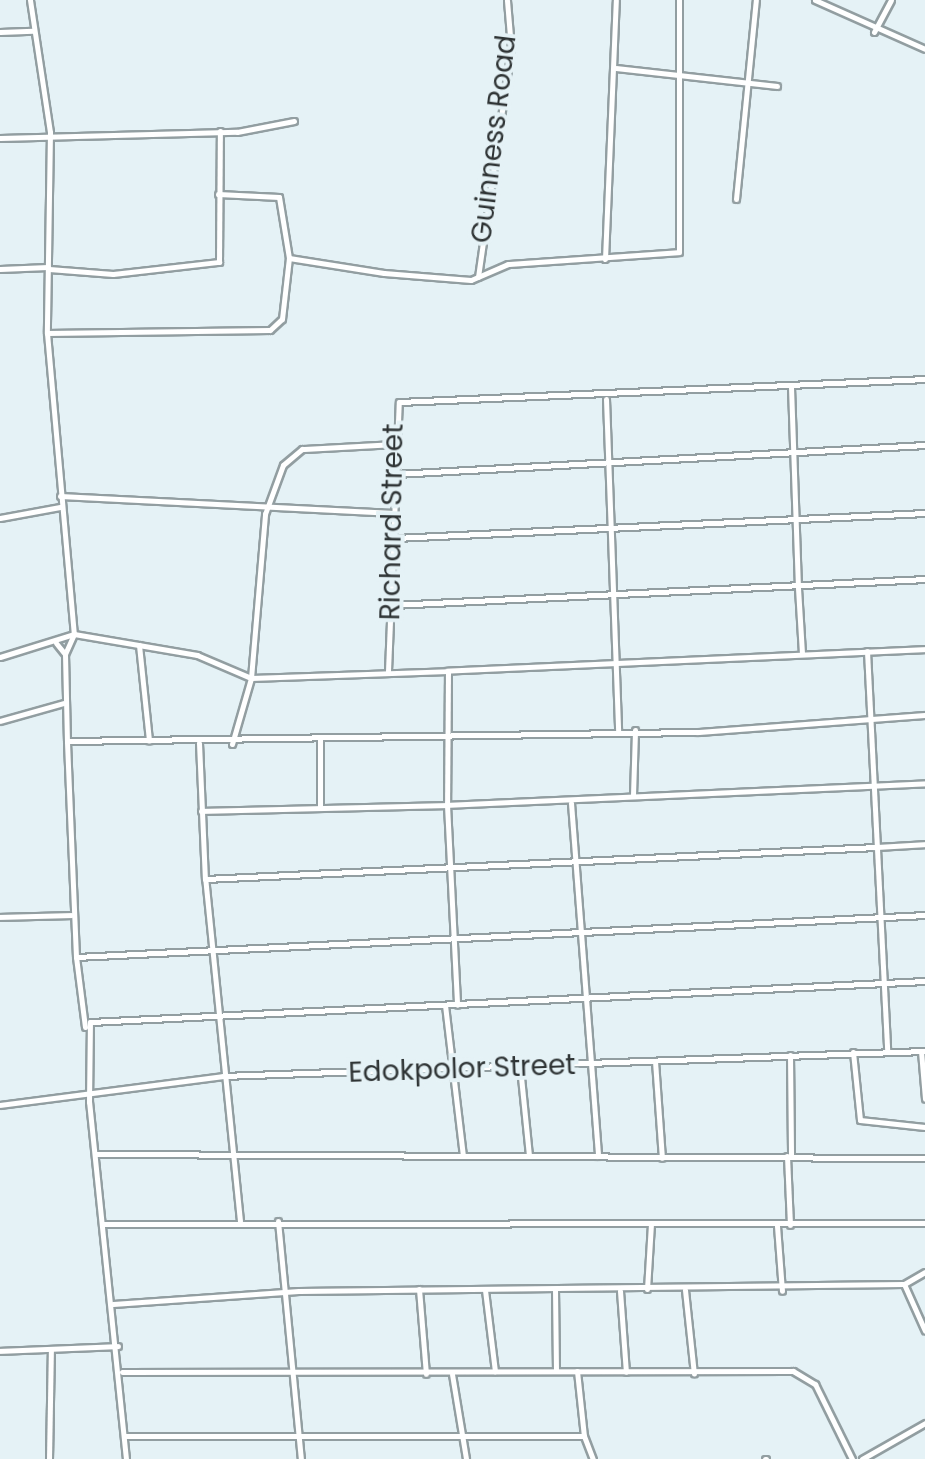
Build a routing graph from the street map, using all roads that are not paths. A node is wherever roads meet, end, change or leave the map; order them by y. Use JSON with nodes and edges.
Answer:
{"nodes":[{"id":1,"x":30,"y":0,"type":"edge"},
{"id":2,"x":507,"y":0,"type":"edge"},
{"id":3,"x":616,"y":0,"type":"edge"},
{"id":4,"x":679,"y":0,"type":"edge"},
{"id":5,"x":756,"y":0,"type":"edge"},
{"id":6,"x":816,"y":0,"type":"edge"},
{"id":7,"x":892,"y":0,"type":"edge"},
{"id":8,"x":33,"y":31,"type":"junction"},
{"id":9,"x":0,"y":32,"type":"edge"},
{"id":10,"x":874,"y":32,"type":"junction"},
{"id":11,"x":925,"y":49,"type":"edge"},
{"id":12,"x":615,"y":68,"type":"junction"},
{"id":13,"x":682,"y":74,"type":"junction"},
{"id":14,"x":748,"y":82,"type":"junction"},
{"id":15,"x":777,"y":86,"type":"dead end"},
{"id":16,"x":294,"y":121,"type":"dead end"},
{"id":17,"x":220,"y":131,"type":"junction"},
{"id":18,"x":50,"y":132,"type":"junction"},
{"id":19,"x":0,"y":138,"type":"edge"},
{"id":20,"x":218,"y":194,"type":"junction"},
{"id":21,"x":736,"y":200,"type":"dead end"},
{"id":22,"x":290,"y":258,"type":"junction"},
{"id":23,"x":605,"y":259,"type":"junction"},
{"id":24,"x":48,"y":268,"type":"junction"},
{"id":25,"x":0,"y":269,"type":"edge"},
{"id":26,"x":478,"y":277,"type":"junction"},
{"id":27,"x":47,"y":333,"type":"junction"},
{"id":28,"x":925,"y":379,"type":"edge"},
{"id":29,"x":790,"y":387,"type":"junction"},
{"id":30,"x":606,"y":399,"type":"junction"},
{"id":31,"x":394,"y":444,"type":"junction"},
{"id":32,"x":925,"y":445,"type":"edge"},
{"id":33,"x":787,"y":451,"type":"junction"},
{"id":34,"x":609,"y":465,"type":"junction"},
{"id":35,"x":395,"y":474,"type":"junction"},
{"id":36,"x":60,"y":496,"type":"junction"},
{"id":37,"x":60,"y":507,"type":"junction"},
{"id":38,"x":271,"y":510,"type":"junction"},
{"id":39,"x":394,"y":513,"type":"junction"},
{"id":40,"x":925,"y":513,"type":"edge"},
{"id":41,"x":0,"y":518,"type":"edge"},
{"id":42,"x":793,"y":518,"type":"junction"},
{"id":43,"x":611,"y":530,"type":"junction"},
{"id":44,"x":395,"y":538,"type":"junction"},
{"id":45,"x":925,"y":579,"type":"edge"},
{"id":46,"x":798,"y":587,"type":"junction"},
{"id":47,"x":614,"y":599,"type":"junction"},
{"id":48,"x":391,"y":605,"type":"junction"},
{"id":49,"x":74,"y":634,"type":"junction"},
{"id":50,"x":55,"y":642,"type":"junction"},
{"id":51,"x":139,"y":644,"type":"junction"},
{"id":52,"x":925,"y":649,"type":"edge"},
{"id":53,"x":867,"y":651,"type":"junction"},
{"id":54,"x":66,"y":654,"type":"junction"},
{"id":55,"x":802,"y":654,"type":"junction"},
{"id":56,"x":0,"y":657,"type":"edge"},
{"id":57,"x":616,"y":665,"type":"junction"},
{"id":58,"x":388,"y":671,"type":"junction"},
{"id":59,"x":448,"y":672,"type":"junction"},
{"id":60,"x":251,"y":678,"type":"junction"},
{"id":61,"x":64,"y":703,"type":"junction"},
{"id":62,"x":925,"y":715,"type":"edge"},
{"id":63,"x":869,"y":717,"type":"junction"},
{"id":64,"x":0,"y":721,"type":"edge"},
{"id":65,"x":636,"y":730,"type":"junction"},
{"id":66,"x":618,"y":732,"type":"junction"},
{"id":67,"x":447,"y":736,"type":"junction"},
{"id":68,"x":150,"y":740,"type":"junction"},
{"id":69,"x":320,"y":740,"type":"junction"},
{"id":70,"x":66,"y":741,"type":"junction"},
{"id":71,"x":199,"y":743,"type":"junction"},
{"id":72,"x":232,"y":744,"type":"junction"},
{"id":73,"x":870,"y":783,"type":"junction"},
{"id":74,"x":925,"y":783,"type":"edge"},
{"id":75,"x":633,"y":796,"type":"junction"},
{"id":76,"x":570,"y":803,"type":"junction"},
{"id":77,"x":447,"y":804,"type":"junction"},
{"id":78,"x":320,"y":806,"type":"junction"},
{"id":79,"x":202,"y":811,"type":"junction"},
{"id":80,"x":925,"y":844,"type":"edge"},
{"id":81,"x":875,"y":848,"type":"junction"},
{"id":82,"x":576,"y":864,"type":"junction"},
{"id":83,"x":450,"y":869,"type":"junction"},
{"id":84,"x":205,"y":879,"type":"junction"},
{"id":85,"x":71,"y":915,"type":"junction"},
{"id":86,"x":925,"y":915,"type":"edge"},
{"id":87,"x":876,"y":916,"type":"junction"},
{"id":88,"x":0,"y":917,"type":"edge"},
{"id":89,"x":578,"y":932,"type":"junction"},
{"id":90,"x":452,"y":938,"type":"junction"},
{"id":91,"x":210,"y":947,"type":"junction"},
{"id":92,"x":76,"y":957,"type":"junction"},
{"id":93,"x":925,"y":981,"type":"edge"},
{"id":94,"x":886,"y":982,"type":"junction"},
{"id":95,"x":582,"y":1001,"type":"junction"},
{"id":96,"x":444,"y":1005,"type":"junction"},
{"id":97,"x":457,"y":1005,"type":"junction"},
{"id":98,"x":214,"y":1015,"type":"junction"},
{"id":99,"x":85,"y":1027,"type":"junction"},
{"id":100,"x":923,"y":1051,"type":"edge"},
{"id":101,"x":853,"y":1052,"type":"junction"},
{"id":102,"x":887,"y":1052,"type":"junction"},
{"id":103,"x":790,"y":1055,"type":"junction"},
{"id":104,"x":654,"y":1061,"type":"junction"},
{"id":105,"x":587,"y":1064,"type":"junction"},
{"id":106,"x":520,"y":1066,"type":"junction"},
{"id":107,"x":451,"y":1070,"type":"junction"},
{"id":108,"x":224,"y":1076,"type":"junction"},
{"id":109,"x":90,"y":1088,"type":"junction"},
{"id":110,"x":925,"y":1098,"type":"edge"},
{"id":111,"x":0,"y":1105,"type":"edge"},
{"id":112,"x":925,"y":1127,"type":"edge"},
{"id":113,"x":96,"y":1154,"type":"junction"},
{"id":114,"x":233,"y":1154,"type":"junction"},
{"id":115,"x":529,"y":1156,"type":"junction"},
{"id":116,"x":598,"y":1156,"type":"junction"},
{"id":117,"x":789,"y":1156,"type":"junction"},
{"id":118,"x":463,"y":1157,"type":"junction"},
{"id":119,"x":662,"y":1158,"type":"junction"},
{"id":120,"x":925,"y":1158,"type":"edge"},
{"id":121,"x":240,"y":1221,"type":"junction"},
{"id":122,"x":278,"y":1221,"type":"junction"},
{"id":123,"x":925,"y":1223,"type":"edge"},
{"id":124,"x":103,"y":1224,"type":"junction"},
{"id":125,"x":652,"y":1224,"type":"junction"},
{"id":126,"x":790,"y":1224,"type":"junction"},
{"id":127,"x":777,"y":1226,"type":"junction"},
{"id":128,"x":925,"y":1272,"type":"edge"},
{"id":129,"x":904,"y":1284,"type":"junction"},
{"id":130,"x":419,"y":1289,"type":"junction"},
{"id":131,"x":555,"y":1289,"type":"junction"},
{"id":132,"x":648,"y":1289,"type":"junction"},
{"id":133,"x":484,"y":1290,"type":"junction"},
{"id":134,"x":620,"y":1290,"type":"junction"},
{"id":135,"x":685,"y":1290,"type":"junction"},
{"id":136,"x":782,"y":1290,"type":"junction"},
{"id":137,"x":291,"y":1292,"type":"junction"},
{"id":138,"x":113,"y":1304,"type":"junction"},
{"id":139,"x":925,"y":1331,"type":"edge"},
{"id":140,"x":118,"y":1346,"type":"junction"},
{"id":141,"x":51,"y":1349,"type":"junction"},
{"id":142,"x":0,"y":1351,"type":"edge"},
{"id":143,"x":299,"y":1371,"type":"junction"},
{"id":144,"x":495,"y":1371,"type":"junction"},
{"id":145,"x":556,"y":1371,"type":"junction"},
{"id":146,"x":576,"y":1371,"type":"junction"},
{"id":147,"x":122,"y":1372,"type":"junction"},
{"id":148,"x":626,"y":1372,"type":"junction"},
{"id":149,"x":426,"y":1374,"type":"junction"},
{"id":150,"x":452,"y":1374,"type":"junction"},
{"id":151,"x":694,"y":1374,"type":"junction"},
{"id":152,"x":925,"y":1422,"type":"edge"},
{"id":153,"x":125,"y":1436,"type":"junction"},
{"id":154,"x":584,"y":1436,"type":"junction"},
{"id":155,"x":461,"y":1439,"type":"junction"},
{"id":156,"x":300,"y":1440,"type":"junction"},
{"id":157,"x":48,"y":1459,"type":"edge"},
{"id":158,"x":126,"y":1459,"type":"edge"},
{"id":159,"x":301,"y":1459,"type":"edge"},
{"id":160,"x":466,"y":1459,"type":"edge"},
{"id":161,"x":593,"y":1459,"type":"edge"},
{"id":162,"x":852,"y":1459,"type":"edge"},
{"id":163,"x":862,"y":1459,"type":"edge"}],
"edges":[{"from":1,"to":8,"type":"street"},
{"from":2,"to":26,"type":"street","name":"Guinness Road"},
{"from":3,"to":12,"type":"street"},
{"from":4,"to":13,"type":"street"},
{"from":5,"to":14,"type":"street"},
{"from":6,"to":10,"type":"street"},
{"from":7,"to":10,"type":"street"},
{"from":8,"to":9,"type":"street"},
{"from":8,"to":18,"type":"street"},
{"from":10,"to":11,"type":"street"},
{"from":12,"to":13,"type":"street"},
{"from":12,"to":23,"type":"street"},
{"from":13,"to":14,"type":"street"},
{"from":13,"to":23,"type":"street"},
{"from":14,"to":15,"type":"street"},
{"from":14,"to":21,"type":"street"},
{"from":16,"to":17,"type":"street"},
{"from":17,"to":18,"type":"street"},
{"from":17,"to":20,"type":"street"},
{"from":18,"to":19,"type":"street"},
{"from":18,"to":24,"type":"street"},
{"from":20,"to":22,"type":"street"},
{"from":20,"to":24,"type":"street"},
{"from":22,"to":26,"type":"street"},
{"from":22,"to":27,"type":"street"},
{"from":23,"to":26,"type":"street"},
{"from":24,"to":25,"type":"street"},
{"from":24,"to":27,"type":"street"},
{"from":27,"to":36,"type":"street"},
{"from":28,"to":29,"type":"street"},
{"from":29,"to":30,"type":"street"},
{"from":29,"to":33,"type":"street"},
{"from":30,"to":31,"type":"street","name":"Richard Street"},
{"from":30,"to":34,"type":"street"},
{"from":31,"to":35,"type":"street","name":"Richard Street"},
{"from":31,"to":38,"type":"street"},
{"from":32,"to":33,"type":"street"},
{"from":33,"to":34,"type":"street"},
{"from":33,"to":42,"type":"street"},
{"from":34,"to":35,"type":"street"},
{"from":34,"to":43,"type":"street"},
{"from":35,"to":39,"type":"street","name":"Richard Street"},
{"from":36,"to":37,"type":"street"},
{"from":36,"to":38,"type":"street"},
{"from":37,"to":41,"type":"street"},
{"from":37,"to":49,"type":"street"},
{"from":38,"to":39,"type":"street"},
{"from":38,"to":60,"type":"street"},
{"from":39,"to":44,"type":"street","name":"Richard Street"},
{"from":40,"to":42,"type":"street"},
{"from":42,"to":43,"type":"street"},
{"from":42,"to":46,"type":"street"},
{"from":43,"to":44,"type":"street"},
{"from":43,"to":47,"type":"street"},
{"from":44,"to":48,"type":"street","name":"Richard Street"},
{"from":45,"to":46,"type":"street"},
{"from":46,"to":47,"type":"street"},
{"from":46,"to":55,"type":"street"},
{"from":47,"to":48,"type":"street"},
{"from":47,"to":57,"type":"street"},
{"from":48,"to":58,"type":"street","name":"Richard Street"},
{"from":49,"to":50,"type":"street"},
{"from":49,"to":51,"type":"street"},
{"from":49,"to":54,"type":"street"},
{"from":50,"to":54,"type":"street"},
{"from":50,"to":56,"type":"street"},
{"from":51,"to":60,"type":"street"},
{"from":51,"to":68,"type":"street"},
{"from":52,"to":53,"type":"street"},
{"from":53,"to":55,"type":"street"},
{"from":53,"to":63,"type":"street"},
{"from":54,"to":61,"type":"street"},
{"from":55,"to":57,"type":"street"},
{"from":57,"to":59,"type":"street"},
{"from":57,"to":66,"type":"street"},
{"from":58,"to":59,"type":"street"},
{"from":58,"to":60,"type":"street"},
{"from":59,"to":67,"type":"street"},
{"from":60,"to":72,"type":"street"},
{"from":61,"to":64,"type":"street"},
{"from":61,"to":70,"type":"street"},
{"from":62,"to":63,"type":"street"},
{"from":63,"to":65,"type":"street"},
{"from":63,"to":73,"type":"street"},
{"from":65,"to":66,"type":"street"},
{"from":65,"to":75,"type":"street"},
{"from":66,"to":67,"type":"street"},
{"from":67,"to":69,"type":"street"},
{"from":67,"to":77,"type":"street"},
{"from":68,"to":70,"type":"street"},
{"from":68,"to":71,"type":"street"},
{"from":69,"to":72,"type":"street"},
{"from":69,"to":78,"type":"street"},
{"from":70,"to":85,"type":"street"},
{"from":71,"to":72,"type":"street"},
{"from":71,"to":79,"type":"street"},
{"from":73,"to":74,"type":"street"},
{"from":73,"to":75,"type":"street"},
{"from":73,"to":81,"type":"street"},
{"from":75,"to":76,"type":"street"},
{"from":76,"to":77,"type":"street"},
{"from":76,"to":82,"type":"street"},
{"from":77,"to":78,"type":"street"},
{"from":77,"to":83,"type":"street"},
{"from":78,"to":79,"type":"street"},
{"from":79,"to":84,"type":"street"},
{"from":80,"to":81,"type":"street"},
{"from":81,"to":82,"type":"street"},
{"from":81,"to":87,"type":"street"},
{"from":82,"to":83,"type":"street"},
{"from":82,"to":89,"type":"street"},
{"from":83,"to":84,"type":"street"},
{"from":83,"to":90,"type":"street"},
{"from":84,"to":91,"type":"street"},
{"from":85,"to":88,"type":"street"},
{"from":85,"to":92,"type":"street"},
{"from":86,"to":87,"type":"street"},
{"from":87,"to":89,"type":"street"},
{"from":87,"to":94,"type":"street"},
{"from":89,"to":90,"type":"street"},
{"from":89,"to":95,"type":"street"},
{"from":90,"to":91,"type":"street"},
{"from":90,"to":97,"type":"street"},
{"from":91,"to":92,"type":"street"},
{"from":91,"to":98,"type":"street"},
{"from":92,"to":99,"type":"street"},
{"from":93,"to":94,"type":"street"},
{"from":94,"to":95,"type":"street"},
{"from":94,"to":102,"type":"street"},
{"from":95,"to":97,"type":"street"},
{"from":95,"to":105,"type":"street"},
{"from":96,"to":97,"type":"street"},
{"from":96,"to":98,"type":"street"},
{"from":96,"to":107,"type":"street"},
{"from":98,"to":99,"type":"street"},
{"from":98,"to":108,"type":"street"},
{"from":99,"to":109,"type":"street"},
{"from":100,"to":102,"type":"street","name":"Edokpolor Street"},
{"from":100,"to":110,"type":"street"},
{"from":101,"to":102,"type":"street","name":"Edokpolor Street"},
{"from":101,"to":103,"type":"street","name":"Edokpolor Street"},
{"from":101,"to":112,"type":"street"},
{"from":103,"to":104,"type":"street","name":"Edokpolor Street"},
{"from":103,"to":117,"type":"street"},
{"from":104,"to":105,"type":"street","name":"Edokpolor Street"},
{"from":104,"to":119,"type":"street"},
{"from":105,"to":106,"type":"street","name":"Edokpolor Street"},
{"from":105,"to":116,"type":"street"},
{"from":106,"to":107,"type":"street","name":"Edokpolor Street"},
{"from":106,"to":115,"type":"street"},
{"from":107,"to":108,"type":"street","name":"Edokpolor Street"},
{"from":107,"to":118,"type":"street"},
{"from":108,"to":109,"type":"street","name":"Edokpolor Street"},
{"from":108,"to":114,"type":"street"},
{"from":109,"to":111,"type":"street","name":"Edokpolor Street"},
{"from":109,"to":113,"type":"street"},
{"from":113,"to":114,"type":"street"},
{"from":113,"to":124,"type":"street"},
{"from":114,"to":118,"type":"street"},
{"from":114,"to":121,"type":"street"},
{"from":115,"to":116,"type":"street"},
{"from":115,"to":118,"type":"street"},
{"from":116,"to":119,"type":"street"},
{"from":117,"to":119,"type":"street"},
{"from":117,"to":120,"type":"street"},
{"from":117,"to":126,"type":"street"},
{"from":121,"to":122,"type":"street"},
{"from":121,"to":124,"type":"street"},
{"from":122,"to":125,"type":"street"},
{"from":122,"to":137,"type":"street"},
{"from":123,"to":126,"type":"street"},
{"from":124,"to":138,"type":"street"},
{"from":125,"to":127,"type":"street"},
{"from":125,"to":132,"type":"street"},
{"from":126,"to":127,"type":"street"},
{"from":127,"to":136,"type":"street"},
{"from":128,"to":129,"type":"street"},
{"from":129,"to":136,"type":"street"},
{"from":129,"to":139,"type":"street"},
{"from":130,"to":133,"type":"street"},
{"from":130,"to":137,"type":"street"},
{"from":130,"to":149,"type":"street"},
{"from":131,"to":133,"type":"street"},
{"from":131,"to":134,"type":"street"},
{"from":131,"to":145,"type":"street"},
{"from":132,"to":134,"type":"street"},
{"from":132,"to":135,"type":"street"},
{"from":133,"to":144,"type":"street"},
{"from":134,"to":148,"type":"street"},
{"from":135,"to":136,"type":"street"},
{"from":135,"to":151,"type":"street"},
{"from":137,"to":138,"type":"street"},
{"from":137,"to":143,"type":"street"},
{"from":138,"to":140,"type":"street"},
{"from":140,"to":141,"type":"street"},
{"from":140,"to":147,"type":"street"},
{"from":141,"to":142,"type":"street"},
{"from":141,"to":157,"type":"street"},
{"from":143,"to":147,"type":"street"},
{"from":143,"to":149,"type":"street"},
{"from":143,"to":156,"type":"street"},
{"from":144,"to":145,"type":"street"},
{"from":144,"to":150,"type":"street"},
{"from":145,"to":146,"type":"street"},
{"from":146,"to":148,"type":"street"},
{"from":146,"to":154,"type":"street"},
{"from":147,"to":153,"type":"street"},
{"from":148,"to":151,"type":"street"},
{"from":149,"to":150,"type":"street"},
{"from":150,"to":155,"type":"street"},
{"from":151,"to":162,"type":"street"},
{"from":152,"to":163,"type":"street"},
{"from":153,"to":156,"type":"street"},
{"from":153,"to":158,"type":"street"},
{"from":154,"to":155,"type":"street"},
{"from":154,"to":161,"type":"street"},
{"from":155,"to":156,"type":"street"},
{"from":155,"to":160,"type":"street"},
{"from":156,"to":159,"type":"street"}]}
